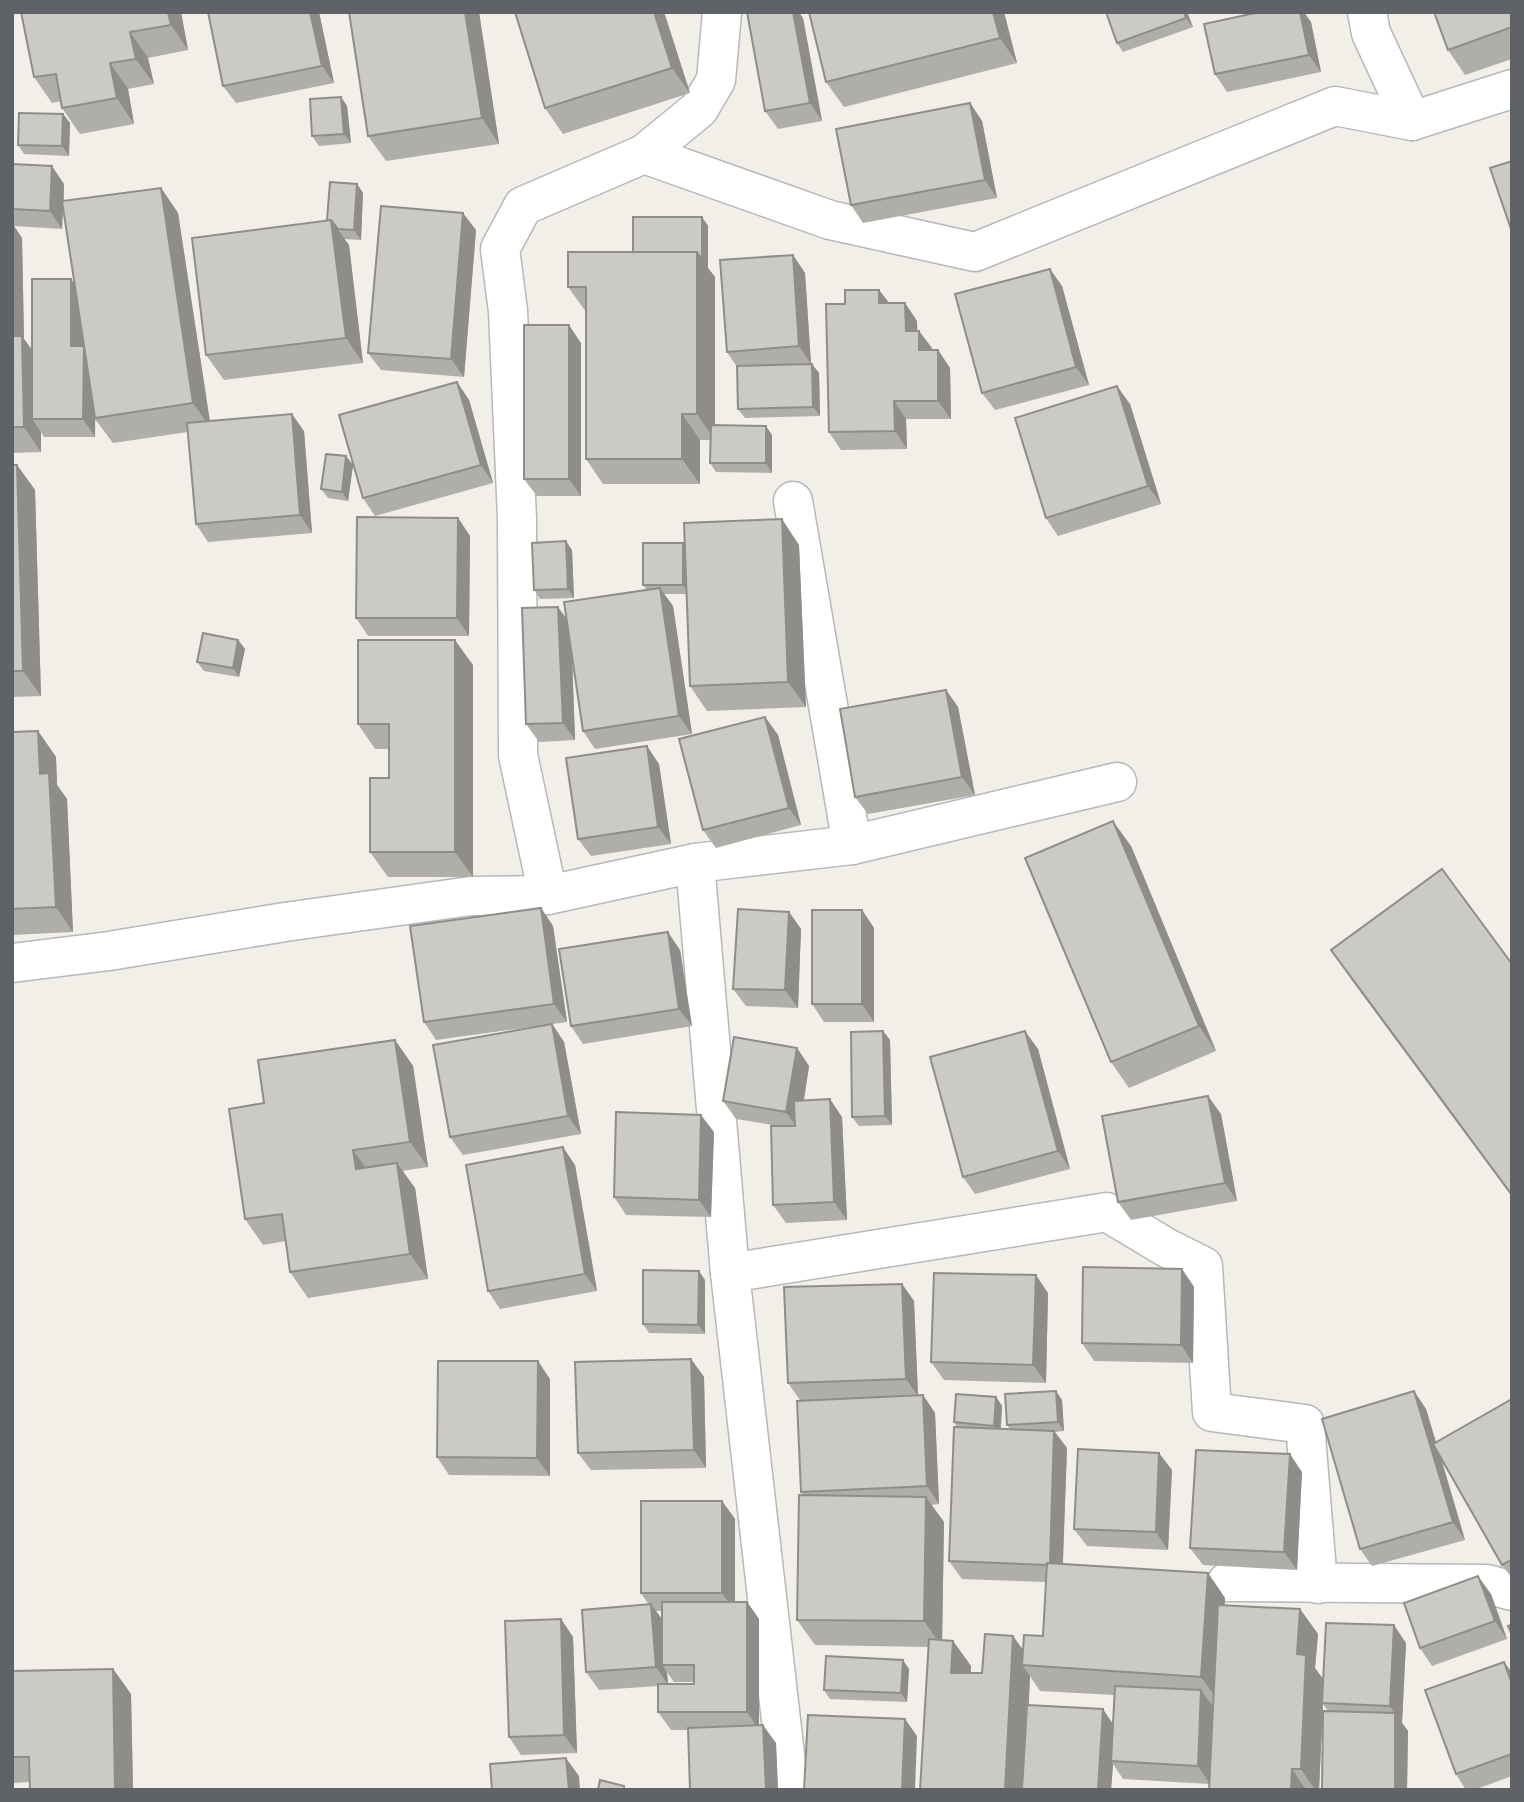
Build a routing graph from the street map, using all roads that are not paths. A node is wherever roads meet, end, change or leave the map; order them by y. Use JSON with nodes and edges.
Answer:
{"nodes":[{"id":1,"x":722,"y":12,"type":"edge"},
{"id":2,"x":1367,"y":12,"type":"edge"},
{"id":3,"x":1512,"y":89,"type":"edge"},
{"id":4,"x":1412,"y":121,"type":"junction"},
{"id":5,"x":644,"y":154,"type":"junction"},
{"id":6,"x":793,"y":501,"type":"dead end"},
{"id":7,"x":1117,"y":782,"type":"dead end"},
{"id":8,"x":852,"y":845,"type":"junction"},
{"id":9,"x":695,"y":863,"type":"junction"},
{"id":10,"x":548,"y":895,"type":"junction"},
{"id":11,"x":12,"y":963,"type":"edge"},
{"id":12,"x":730,"y":1273,"type":"junction"},
{"id":13,"x":1227,"y":1582,"type":"dead end"},
{"id":14,"x":1318,"y":1584,"type":"junction"},
{"id":15,"x":1512,"y":1591,"type":"edge"},
{"id":16,"x":789,"y":1790,"type":"edge"}],
"edges":[{"from":1,"to":5,"type":"street"},
{"from":2,"to":4,"type":"street"},
{"from":3,"to":4,"type":"street"},
{"from":4,"to":5,"type":"street"},
{"from":5,"to":10,"type":"street"},
{"from":6,"to":8,"type":"street"},
{"from":7,"to":8,"type":"street"},
{"from":8,"to":9,"type":"street"},
{"from":9,"to":10,"type":"street"},
{"from":9,"to":12,"type":"street"},
{"from":10,"to":11,"type":"street"},
{"from":12,"to":14,"type":"street"},
{"from":12,"to":16,"type":"street"},
{"from":13,"to":14,"type":"street"},
{"from":14,"to":15,"type":"street"}]}
